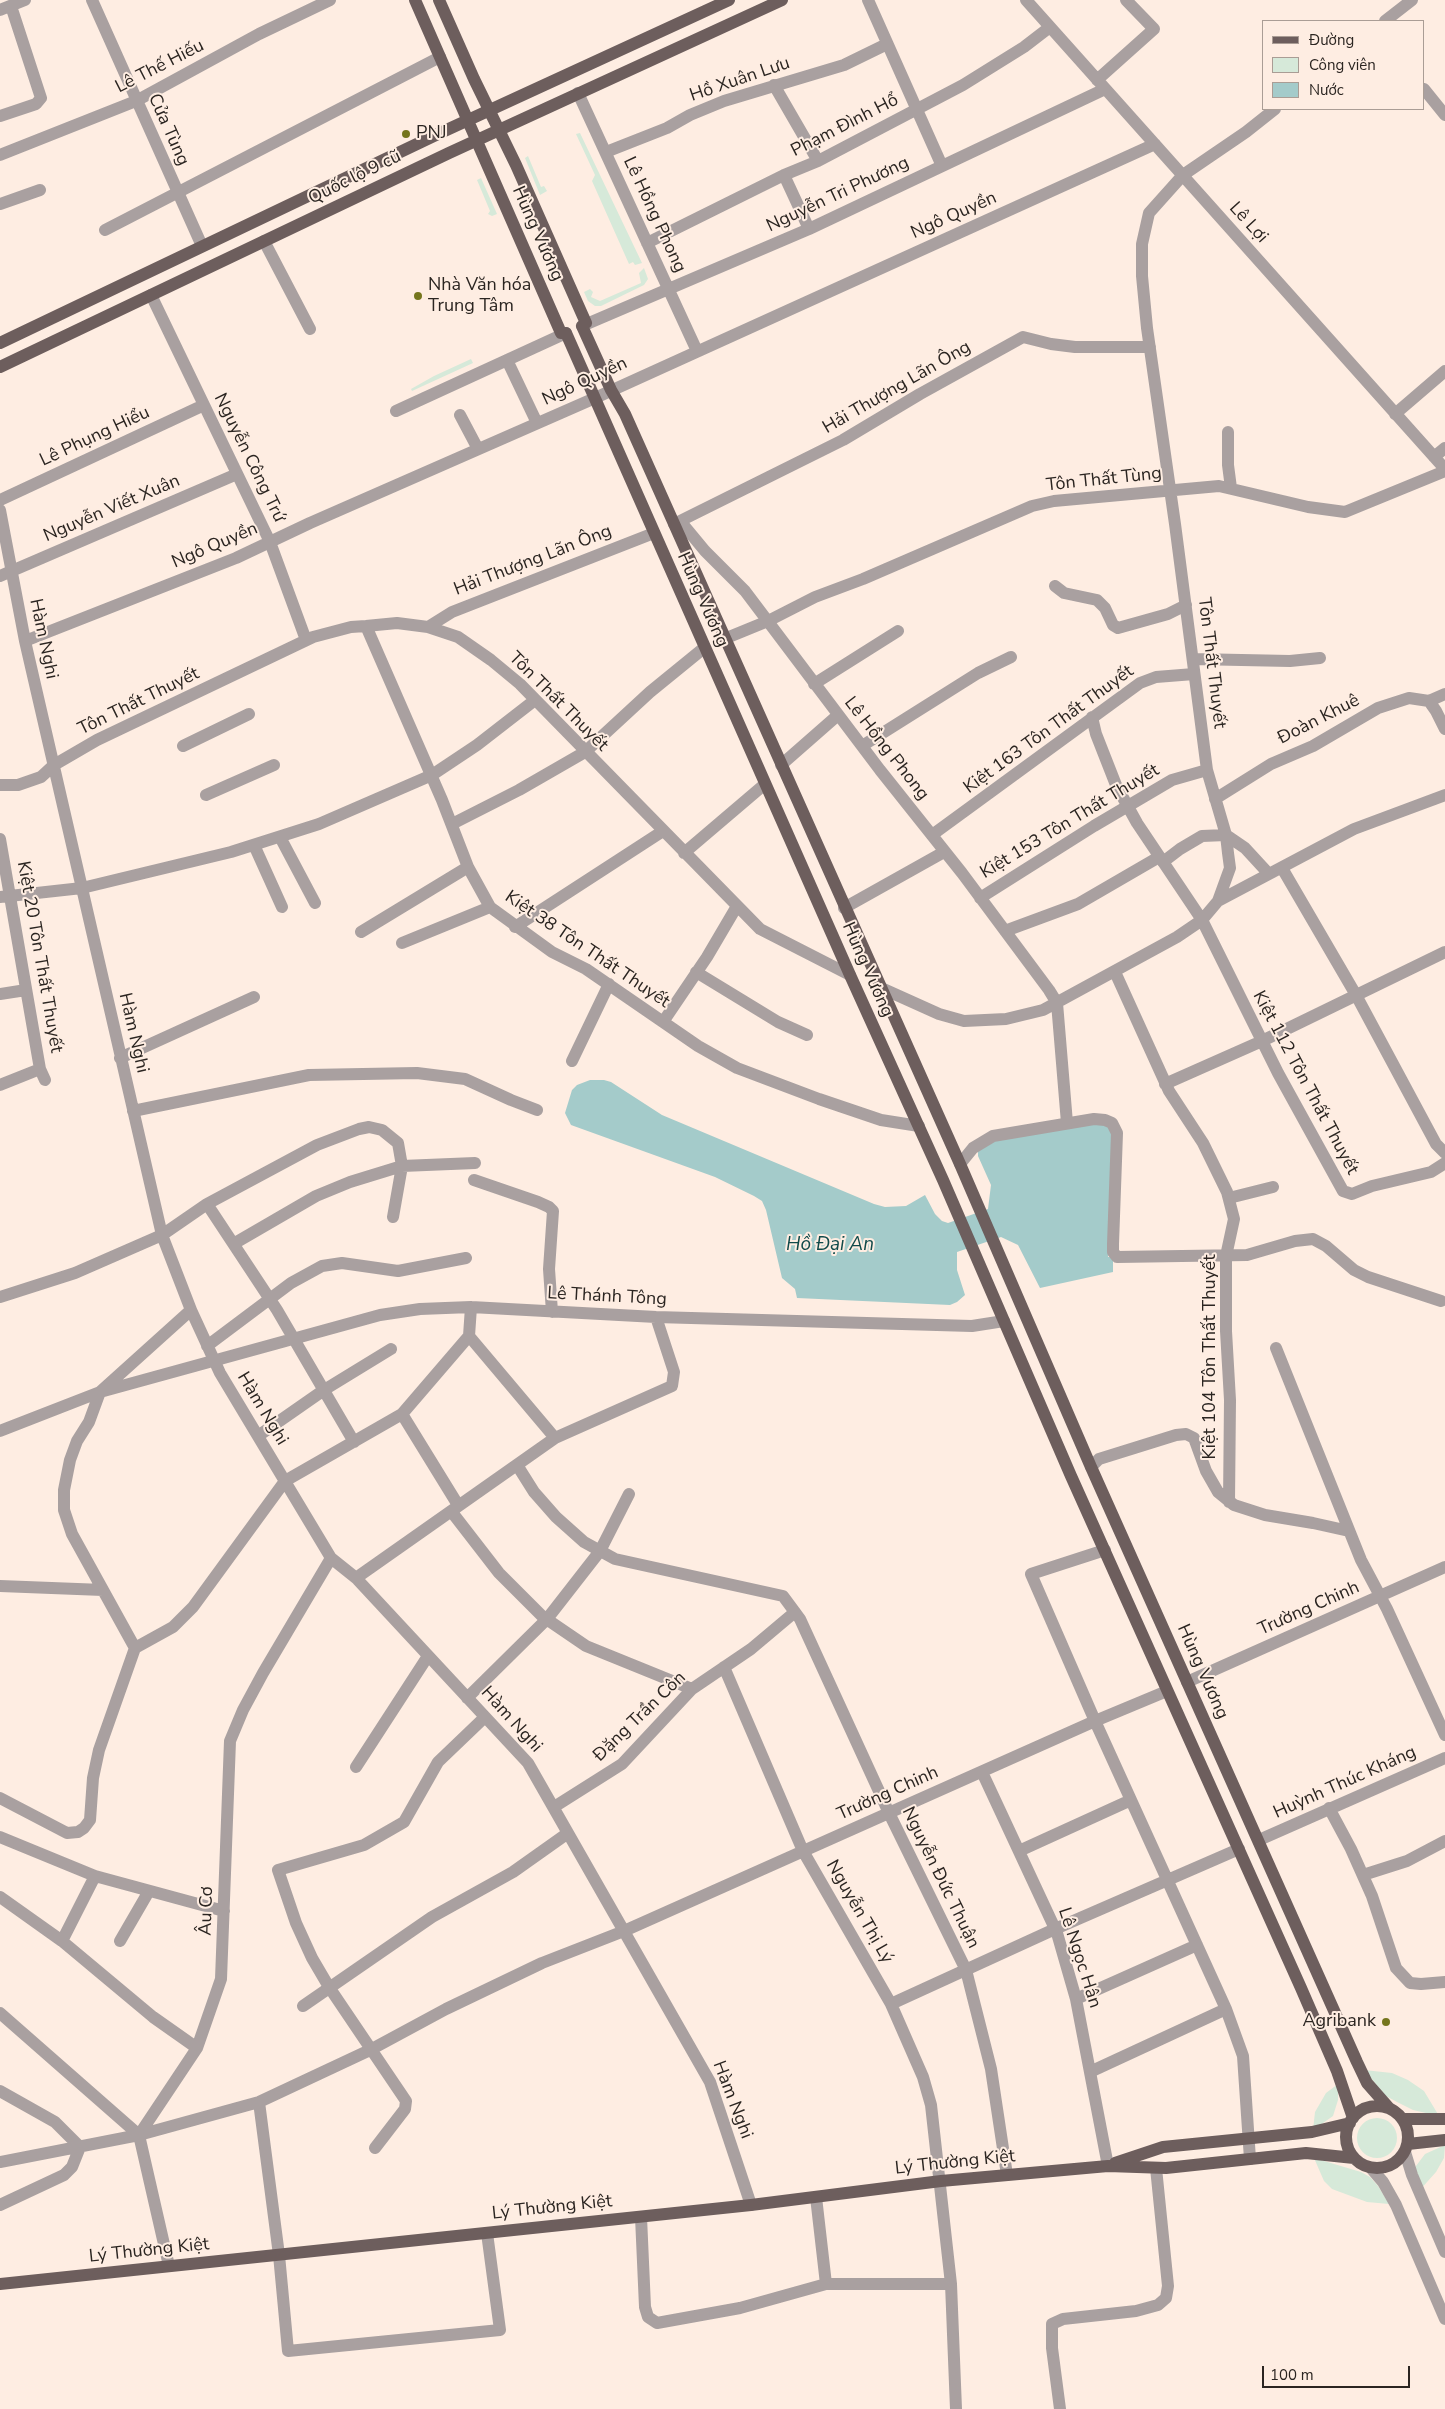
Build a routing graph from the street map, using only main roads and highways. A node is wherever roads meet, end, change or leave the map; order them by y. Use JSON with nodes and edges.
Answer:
{"nodes":[{"id":1,"x":415,"y":0,"type":"edge"},
{"id":2,"x":439,"y":0,"type":"edge"},
{"id":3,"x":729,"y":0,"type":"edge"},
{"id":4,"x":782,"y":0,"type":"edge"},
{"id":5,"x":570,"y":73,"type":"junction"},
{"id":6,"x":578,"y":93,"type":"junction"},
{"id":7,"x":490,"y":110,"type":"junction"},
{"id":8,"x":467,"y":120,"type":"junction"},
{"id":9,"x":500,"y":129,"type":"junction"},
{"id":10,"x":475,"y":140,"type":"junction"},
{"id":11,"x":255,"y":221,"type":"junction"},
{"id":12,"x":264,"y":241,"type":"junction"},
{"id":13,"x":202,"y":246,"type":"junction"},
{"id":14,"x":210,"y":266,"type":"junction"},
{"id":15,"x":142,"y":275,"type":"junction"},
{"id":16,"x":150,"y":295,"type":"junction"},
{"id":17,"x":584,"y":324,"type":"junction"},
{"id":18,"x":564,"y":333,"type":"junction"},
{"id":19,"x":0,"y":343,"type":"edge"},
{"id":20,"x":0,"y":367,"type":"edge"},
{"id":21,"x":677,"y":523,"type":"junction"},
{"id":22,"x":654,"y":534,"type":"junction"},
{"id":23,"x":724,"y":639,"type":"junction"},
{"id":24,"x":704,"y":648,"type":"junction"},
{"id":25,"x":782,"y":768,"type":"junction"},
{"id":26,"x":765,"y":783,"type":"junction"},
{"id":27,"x":850,"y":975,"type":"junction"},
{"id":28,"x":879,"y":987,"type":"junction"},
{"id":29,"x":1024,"y":1312,"type":"junction"},
{"id":30,"x":1004,"y":1321,"type":"junction"},
{"id":31,"x":1091,"y":1466,"type":"junction"},
{"id":32,"x":1071,"y":1476,"type":"junction"},
{"id":33,"x":1124,"y":1541,"type":"junction"},
{"id":34,"x":1104,"y":1550,"type":"junction"},
{"id":35,"x":1187,"y":1682,"type":"junction"},
{"id":36,"x":1167,"y":1691,"type":"junction"},
{"id":37,"x":1258,"y":1840,"type":"junction"},
{"id":38,"x":1238,"y":1849,"type":"junction"},
{"id":39,"x":1321,"y":1979,"type":"junction"},
{"id":40,"x":1301,"y":1988,"type":"junction"},
{"id":41,"x":1389,"y":2108,"type":"junction"},
{"id":42,"x":1402,"y":2119,"type":"junction"},
{"id":43,"x":1445,"y":2119,"type":"edge"},
{"id":44,"x":1352,"y":2120,"type":"junction"},
{"id":45,"x":1445,"y":2140,"type":"edge"},
{"id":46,"x":1406,"y":2148,"type":"junction"},
{"id":47,"x":1354,"y":2158,"type":"junction"},
{"id":48,"x":1108,"y":2166,"type":"junction"},
{"id":49,"x":0,"y":2284,"type":"edge"}],
"edges":[{"from":1,"to":8,"type":"main road","name":"Hùng Vương"},
{"from":2,"to":7,"type":"main road","name":"Hùng Vương"},
{"from":3,"to":5,"type":"main road","name":"Quốc lộ 9 cũ"},
{"from":4,"to":6,"type":"main road","name":"Quốc lộ 9 cũ"},
{"from":5,"to":6,"type":"main road"},
{"from":5,"to":7,"type":"main road","name":"Quốc lộ 9 cũ"},
{"from":6,"to":9,"type":"main road","name":"Quốc lộ 9 cũ"},
{"from":7,"to":8,"type":"main road","name":"Quốc lộ 9 cũ"},
{"from":7,"to":9,"type":"main road","name":"Hùng Vương"},
{"from":8,"to":10,"type":"main road","name":"Hùng Vương"},
{"from":8,"to":11,"type":"main road","name":"Quốc lộ 9 cũ"},
{"from":9,"to":10,"type":"main road","name":"Quốc lộ 9 cũ"},
{"from":9,"to":17,"type":"main road","name":"Hùng Vương"},
{"from":10,"to":12,"type":"main road","name":"Quốc lộ 9 cũ"},
{"from":10,"to":18,"type":"main road","name":"Hùng Vương"},
{"from":11,"to":12,"type":"main road"},
{"from":11,"to":13,"type":"main road","name":"Quốc lộ 9 cũ"},
{"from":12,"to":14,"type":"main road","name":"Quốc lộ 9 cũ"},
{"from":13,"to":14,"type":"main road"},
{"from":13,"to":15,"type":"main road","name":"Quốc lộ 9 cũ"},
{"from":14,"to":16,"type":"main road","name":"Quốc lộ 9 cũ"},
{"from":15,"to":16,"type":"main road"},
{"from":15,"to":19,"type":"main road","name":"Quốc lộ 9 cũ"},
{"from":16,"to":20,"type":"main road","name":"Quốc lộ 9 cũ"},
{"from":17,"to":18,"type":"main road"},
{"from":17,"to":21,"type":"main road","name":"Hùng Vương"},
{"from":18,"to":22,"type":"main road","name":"Hùng Vương"},
{"from":21,"to":22,"type":"main road"},
{"from":21,"to":23,"type":"main road","name":"Hùng Vương"},
{"from":22,"to":24,"type":"main road","name":"Hùng Vương"},
{"from":23,"to":24,"type":"main road"},
{"from":23,"to":25,"type":"main road","name":"Hùng Vương"},
{"from":24,"to":26,"type":"main road","name":"Hùng Vương"},
{"from":25,"to":26,"type":"main road"},
{"from":25,"to":28,"type":"main road","name":"Hùng Vương"},
{"from":26,"to":27,"type":"main road","name":"Hùng Vương"},
{"from":27,"to":28,"type":"main road"},
{"from":27,"to":30,"type":"main road","name":"Hùng Vương"},
{"from":28,"to":29,"type":"main road","name":"Hùng Vương"},
{"from":29,"to":30,"type":"main road"},
{"from":29,"to":31,"type":"main road","name":"Hùng Vương"},
{"from":30,"to":32,"type":"main road"},
{"from":31,"to":32,"type":"main road"},
{"from":31,"to":33,"type":"main road","name":"Hùng Vương"},
{"from":32,"to":34,"type":"main road"},
{"from":33,"to":34,"type":"main road"},
{"from":33,"to":35,"type":"main road","name":"Hùng Vương"},
{"from":34,"to":36,"type":"main road"},
{"from":35,"to":36,"type":"main road"},
{"from":35,"to":37,"type":"main road","name":"Hùng Vương"},
{"from":36,"to":38,"type":"main road"},
{"from":37,"to":38,"type":"main road"},
{"from":37,"to":39,"type":"main road","name":"Hùng Vương"},
{"from":38,"to":40,"type":"main road"},
{"from":39,"to":40,"type":"main road"},
{"from":39,"to":41,"type":"main road","name":"Hùng Vương"},
{"from":40,"to":44,"type":"main road"},
{"from":41,"to":42,"type":"main road"},
{"from":41,"to":44,"type":"main road"},
{"from":42,"to":43,"type":"main road"},
{"from":42,"to":46,"type":"main road"},
{"from":44,"to":47,"type":"main road"},
{"from":44,"to":48,"type":"main road","name":"Lý Thường Kiệt"},
{"from":45,"to":46,"type":"main road"},
{"from":46,"to":47,"type":"main road"},
{"from":47,"to":48,"type":"main road","name":"Lý Thường Kiệt"},
{"from":48,"to":49,"type":"main road","name":"Lý Thường Kiệt"}]}
